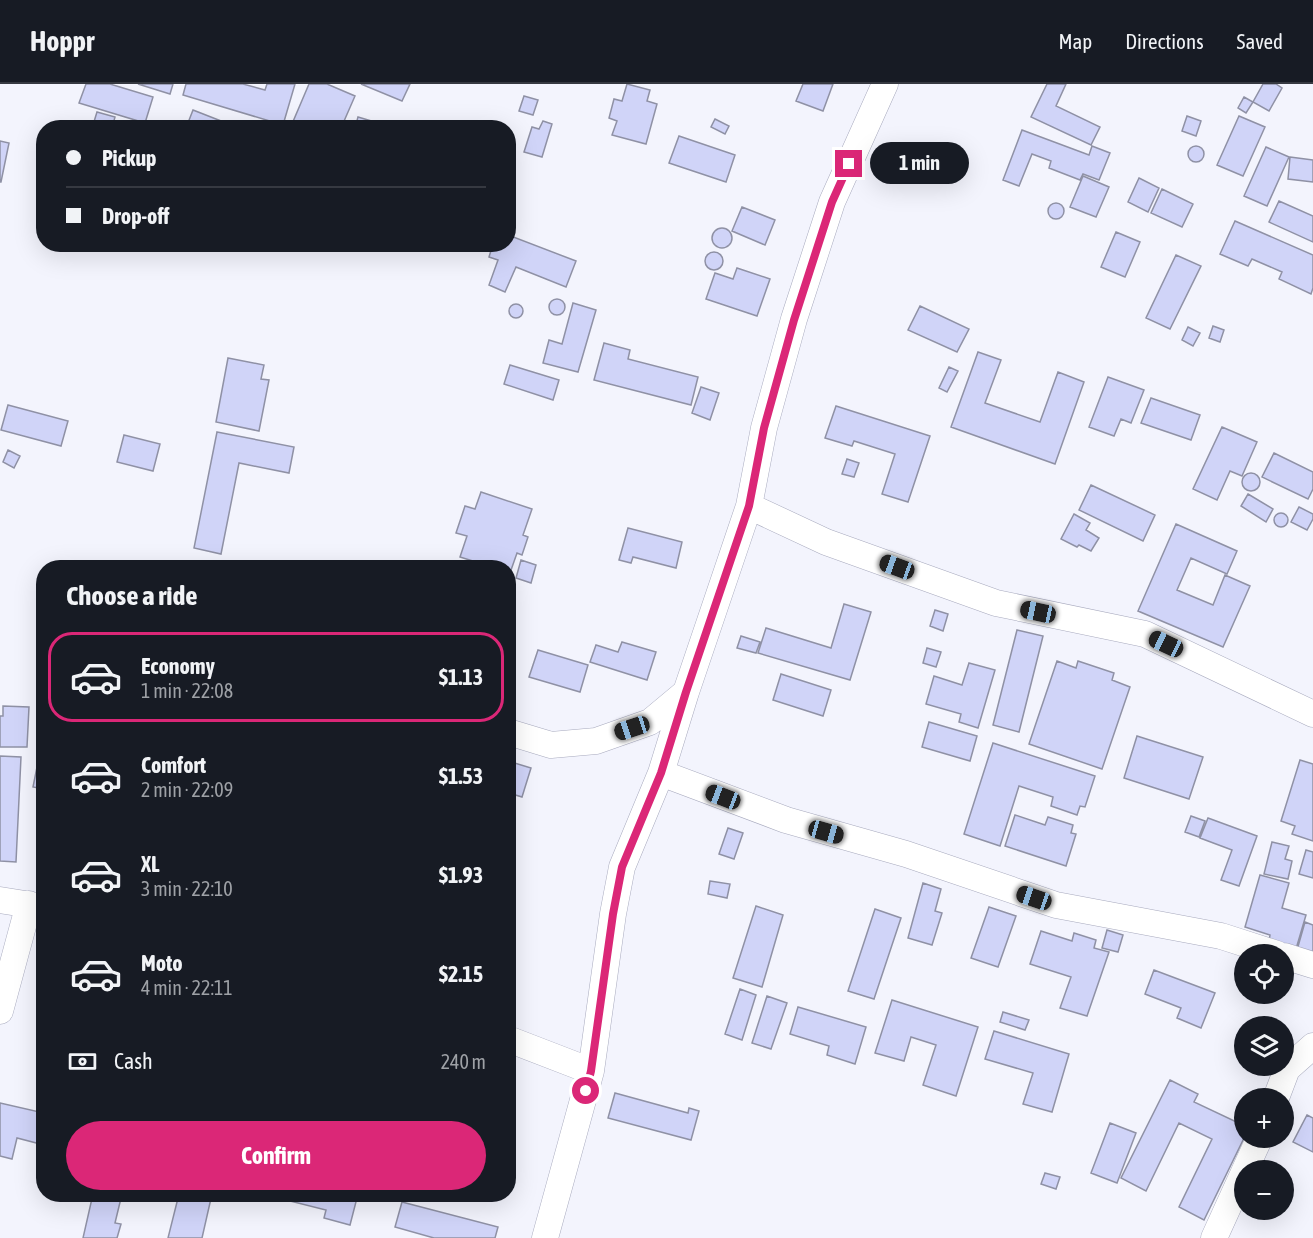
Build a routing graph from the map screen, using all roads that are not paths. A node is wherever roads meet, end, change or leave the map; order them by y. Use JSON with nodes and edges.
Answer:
{"nodes":[{"id":1,"x":885,"y":84,"type":"edge"},
{"id":2,"x":749,"y":506,"type":"junction"},
{"id":3,"x":686,"y":692,"type":"junction"},
{"id":4,"x":1313,"y":714,"type":"edge"},
{"id":5,"x":516,"y":734,"type":"edge"},
{"id":6,"x":661,"y":773,"type":"junction"},
{"id":7,"x":0,"y":900,"type":"edge"},
{"id":8,"x":36,"y":905,"type":"edge"},
{"id":9,"x":36,"y":908,"type":"edge"},
{"id":10,"x":1246,"y":944,"type":"edge"},
{"id":11,"x":1294,"y":959,"type":"edge"},
{"id":12,"x":1313,"y":965,"type":"edge"},
{"id":13,"x":0,"y":1011,"type":"edge"},
{"id":14,"x":516,"y":1042,"type":"edge"},
{"id":15,"x":1313,"y":1046,"type":"edge"},
{"id":16,"x":591,"y":1071,"type":"junction"},
{"id":17,"x":1280,"y":1088,"type":"edge"},
{"id":18,"x":1255,"y":1148,"type":"edge"},
{"id":19,"x":545,"y":1238,"type":"edge"},
{"id":20,"x":1214,"y":1238,"type":"edge"}],
"edges":[{"from":1,"to":2,"type":"street"},
{"from":2,"to":3,"type":"street"},
{"from":2,"to":4,"type":"street"},
{"from":3,"to":5,"type":"street"},
{"from":3,"to":6,"type":"street"},
{"from":6,"to":10,"type":"street"},
{"from":6,"to":16,"type":"street"},
{"from":7,"to":8,"type":"street"},
{"from":9,"to":13,"type":"street"},
{"from":11,"to":12,"type":"street"},
{"from":14,"to":16,"type":"street"},
{"from":15,"to":17,"type":"street"},
{"from":16,"to":19,"type":"street"},
{"from":18,"to":20,"type":"street"}]}
